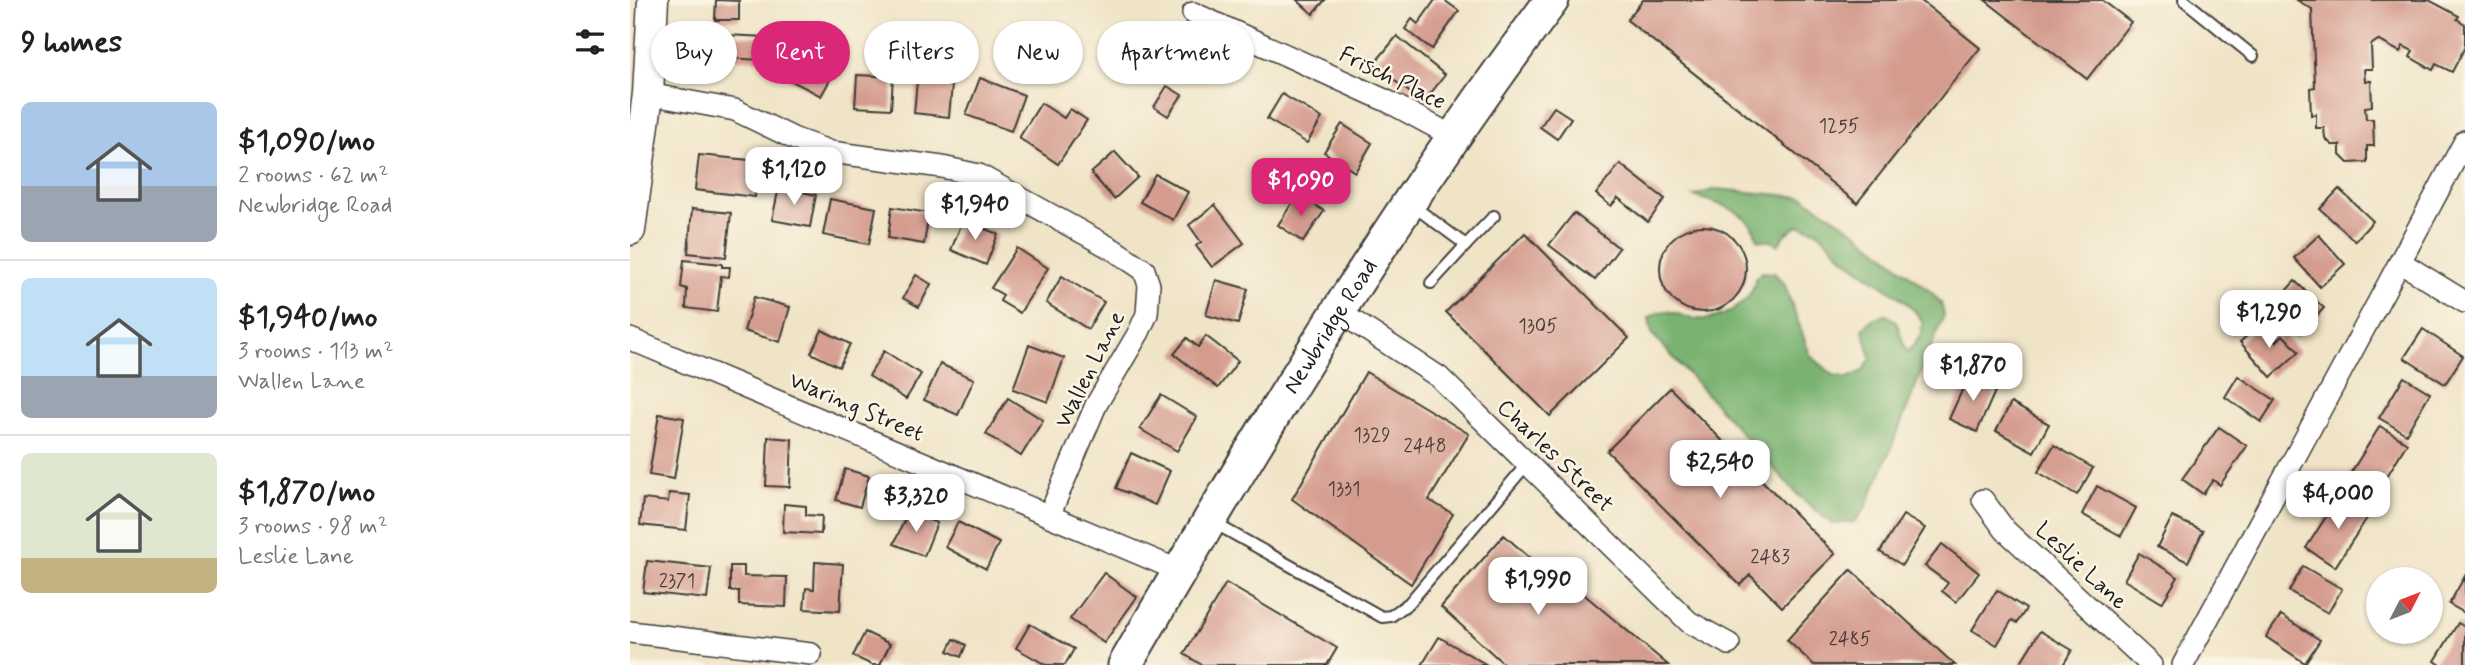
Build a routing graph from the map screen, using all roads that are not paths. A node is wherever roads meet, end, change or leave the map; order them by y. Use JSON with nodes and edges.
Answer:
{"nodes":[{"id":1,"x":653,"y":0,"type":"edge"},
{"id":2,"x":1552,"y":0,"type":"edge"},
{"id":3,"x":2184,"y":0,"type":"edge"},
{"id":4,"x":1193,"y":13,"type":"dead end"},
{"id":5,"x":2253,"y":56,"type":"dead end"},
{"id":6,"x":648,"y":94,"type":"junction"},
{"id":7,"x":1454,"y":137,"type":"junction"},
{"id":8,"x":2465,"y":141,"type":"edge"},
{"id":9,"x":635,"y":147,"type":"edge"},
{"id":10,"x":1409,"y":203,"type":"junction"},
{"id":11,"x":1494,"y":216,"type":"dead end"},
{"id":12,"x":630,"y":230,"type":"edge"},
{"id":13,"x":1466,"y":246,"type":"junction"},
{"id":14,"x":2400,"y":262,"type":"junction"},
{"id":15,"x":1431,"y":283,"type":"dead end"},
{"id":16,"x":2465,"y":302,"type":"edge"},
{"id":17,"x":1338,"y":311,"type":"junction"},
{"id":18,"x":630,"y":339,"type":"edge"},
{"id":19,"x":1527,"y":464,"type":"junction"},
{"id":20,"x":1983,"y":500,"type":"dead end"},
{"id":21,"x":1049,"y":516,"type":"junction"},
{"id":22,"x":1210,"y":521,"type":"junction"},
{"id":23,"x":1180,"y":570,"type":"junction"},
{"id":24,"x":630,"y":632,"type":"edge"},
{"id":25,"x":1729,"y":644,"type":"dead end"},
{"id":26,"x":811,"y":654,"type":"dead end"},
{"id":27,"x":1125,"y":665,"type":"edge"},
{"id":28,"x":2151,"y":665,"type":"edge"},
{"id":29,"x":2183,"y":665,"type":"edge"}],
"edges":[{"from":1,"to":6,"type":"main road"},
{"from":2,"to":7,"type":"main road","name":"Newbridge Road"},
{"from":3,"to":5,"type":"lane"},
{"from":4,"to":7,"type":"street","name":"Frisch Place"},
{"from":6,"to":9,"type":"main road"},
{"from":6,"to":21,"type":"street","name":"Wallen Lane"},
{"from":7,"to":10,"type":"main road","name":"Newbridge Road"},
{"from":8,"to":14,"type":"street"},
{"from":9,"to":12,"type":"main road"},
{"from":10,"to":13,"type":"lane"},
{"from":10,"to":17,"type":"main road","name":"Newbridge Road"},
{"from":11,"to":13,"type":"lane"},
{"from":13,"to":15,"type":"lane"},
{"from":14,"to":16,"type":"street"},
{"from":14,"to":29,"type":"street"},
{"from":17,"to":19,"type":"street","name":"Charles Street"},
{"from":17,"to":22,"type":"main road","name":"Newbridge Road"},
{"from":18,"to":21,"type":"street","name":"Waring Street"},
{"from":19,"to":22,"type":"lane"},
{"from":19,"to":25,"type":"street","name":"Charles Street"},
{"from":20,"to":28,"type":"street","name":"Leslie Lane"},
{"from":21,"to":23,"type":"street","name":"Waring Street"},
{"from":22,"to":23,"type":"main road","name":"Newbridge Road"},
{"from":23,"to":27,"type":"main road","name":"Newbridge Road"},
{"from":24,"to":26,"type":"street"}]}
